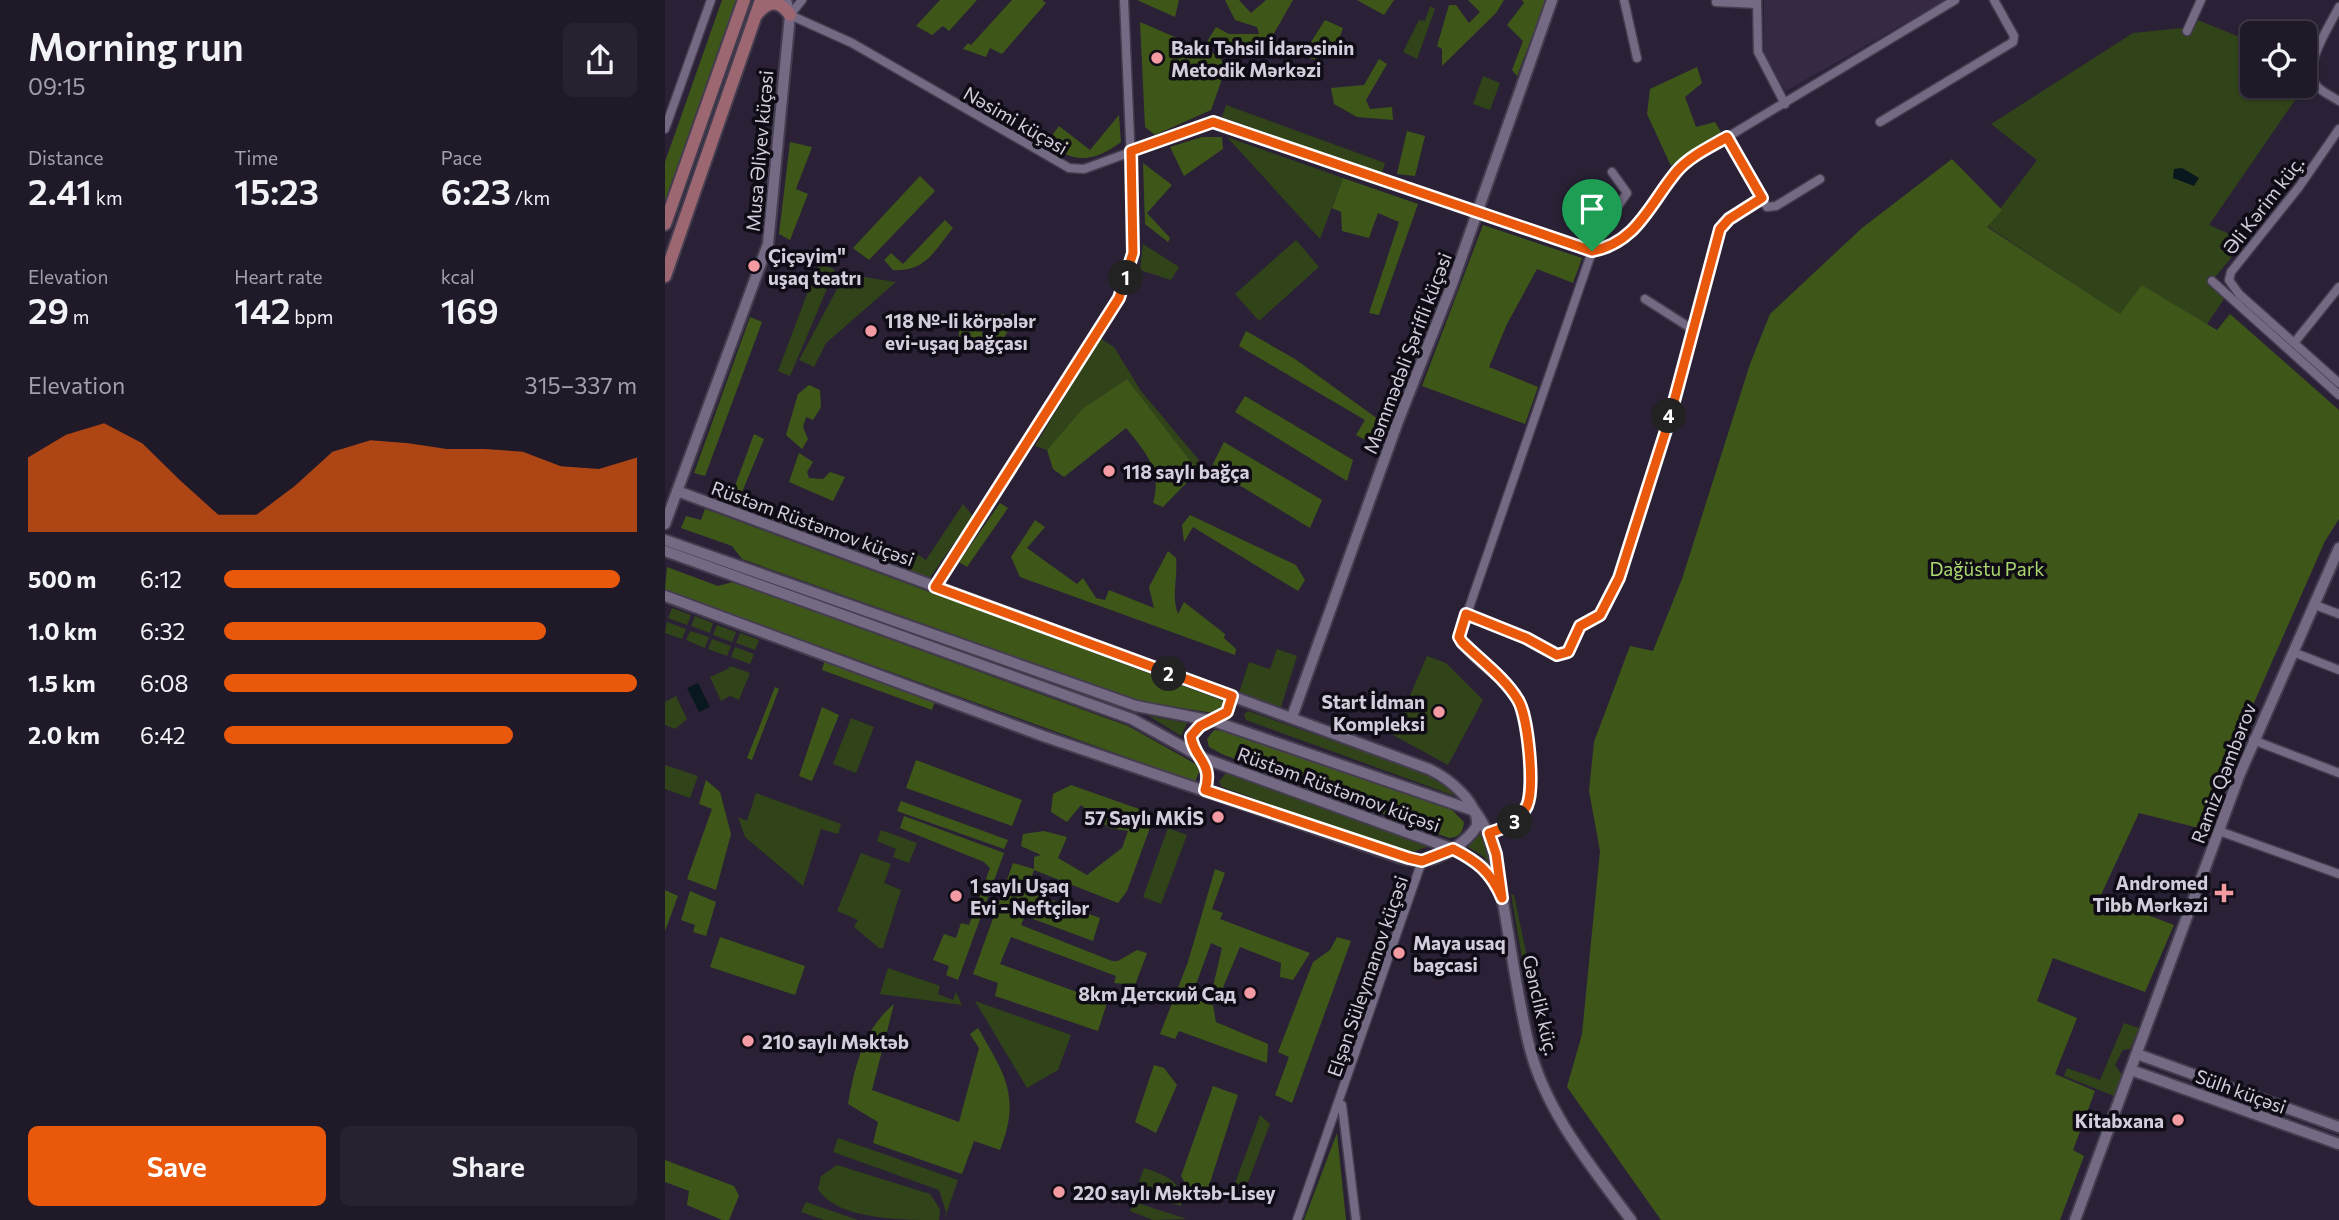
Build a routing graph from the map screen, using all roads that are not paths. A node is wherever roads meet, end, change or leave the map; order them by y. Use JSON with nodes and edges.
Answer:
{"nodes":[{"id":1,"x":711,"y":0,"type":"edge"},
{"id":2,"x":744,"y":0,"type":"edge"},
{"id":3,"x":761,"y":0,"type":"edge"},
{"id":4,"x":786,"y":0,"type":"edge"},
{"id":5,"x":802,"y":0,"type":"edge"},
{"id":6,"x":1124,"y":0,"type":"edge"},
{"id":7,"x":1552,"y":0,"type":"edge"},
{"id":8,"x":1624,"y":0,"type":"edge"},
{"id":9,"x":1955,"y":0,"type":"edge"},
{"id":10,"x":1994,"y":0,"type":"edge"},
{"id":11,"x":2201,"y":0,"type":"edge"},
{"id":12,"x":1716,"y":2,"type":"edge"},
{"id":13,"x":1757,"y":2,"type":"edge"},
{"id":14,"x":2339,"y":7,"type":"edge"},
{"id":15,"x":790,"y":15,"type":"junction"},
{"id":16,"x":753,"y":21,"type":"junction"},
{"id":17,"x":2187,"y":31,"type":"dead end"},
{"id":18,"x":2317,"y":49,"type":"edge"},
{"id":19,"x":1637,"y":58,"type":"dead end"},
{"id":20,"x":2317,"y":84,"type":"edge"},
{"id":21,"x":2339,"y":101,"type":"edge"},
{"id":22,"x":1785,"y":104,"type":"junction"},
{"id":23,"x":1880,"y":122,"type":"dead end"},
{"id":24,"x":665,"y":129,"type":"edge"},
{"id":25,"x":2339,"y":129,"type":"edge"},
{"id":26,"x":1727,"y":137,"type":"junction"},
{"id":27,"x":1131,"y":151,"type":"junction"},
{"id":28,"x":1612,"y":172,"type":"dead end"},
{"id":29,"x":1820,"y":179,"type":"dead end"},
{"id":30,"x":1762,"y":198,"type":"junction"},
{"id":31,"x":670,"y":200,"type":"edge"},
{"id":32,"x":1477,"y":212,"type":"junction"},
{"id":33,"x":665,"y":224,"type":"edge"},
{"id":34,"x":1592,"y":251,"type":"junction"},
{"id":35,"x":665,"y":276,"type":"edge"},
{"id":36,"x":2213,"y":281,"type":"dead end"},
{"id":37,"x":2339,"y":286,"type":"edge"},
{"id":38,"x":1645,"y":299,"type":"dead end"},
{"id":39,"x":1692,"y":329,"type":"junction"},
{"id":40,"x":2294,"y":343,"type":"junction"},
{"id":41,"x":2339,"y":383,"type":"edge"},
{"id":42,"x":2339,"y":396,"type":"edge"},
{"id":43,"x":677,"y":491,"type":"junction"},
{"id":44,"x":666,"y":522,"type":"edge"},
{"id":45,"x":665,"y":540,"type":"edge"},
{"id":46,"x":2339,"y":548,"type":"edge"},
{"id":47,"x":665,"y":551,"type":"edge"},
{"id":48,"x":935,"y":587,"type":"junction"},
{"id":49,"x":665,"y":596,"type":"edge"},
{"id":50,"x":2315,"y":605,"type":"junction"},
{"id":51,"x":1466,"y":614,"type":"junction"},
{"id":52,"x":2339,"y":614,"type":"edge"},
{"id":53,"x":2293,"y":652,"type":"junction"},
{"id":54,"x":2339,"y":670,"type":"edge"},
{"id":55,"x":1232,"y":696,"type":"junction"},
{"id":56,"x":1292,"y":717,"type":"junction"},
{"id":57,"x":1213,"y":720,"type":"junction"},
{"id":58,"x":2253,"y":740,"type":"junction"},
{"id":59,"x":1203,"y":758,"type":"junction"},
{"id":60,"x":2339,"y":773,"type":"edge"},
{"id":61,"x":1205,"y":790,"type":"junction"},
{"id":62,"x":1475,"y":811,"type":"junction"},
{"id":63,"x":2219,"y":831,"type":"junction"},
{"id":64,"x":1491,"y":838,"type":"junction"},
{"id":65,"x":1453,"y":849,"type":"junction"},
{"id":66,"x":1422,"y":861,"type":"junction"},
{"id":67,"x":2339,"y":874,"type":"edge"},
{"id":68,"x":1502,"y":898,"type":"junction"},
{"id":69,"x":2142,"y":1056,"type":"junction"},
{"id":70,"x":2131,"y":1070,"type":"junction"},
{"id":71,"x":1341,"y":1101,"type":"junction"},
{"id":72,"x":2314,"y":1118,"type":"junction"},
{"id":73,"x":2339,"y":1127,"type":"edge"},
{"id":74,"x":2309,"y":1133,"type":"junction"},
{"id":75,"x":2339,"y":1144,"type":"edge"},
{"id":76,"x":1297,"y":1220,"type":"edge"},
{"id":77,"x":1356,"y":1220,"type":"edge"},
{"id":78,"x":1631,"y":1220,"type":"edge"},
{"id":79,"x":2075,"y":1220,"type":"edge"}],
"edges":[{"from":1,"to":24,"type":"street"},
{"from":2,"to":31,"type":"main road"},
{"from":3,"to":16,"type":"main road"},
{"from":4,"to":15,"type":"main road","name":"Musa Əliyev küçəsi"},
{"from":5,"to":15,"type":"street"},
{"from":6,"to":27,"type":"street"},
{"from":7,"to":32,"type":"main road","name":"Məmmədəli Şərifli küçəsi"},
{"from":8,"to":19,"type":"street"},
{"from":9,"to":22,"type":"street"},
{"from":10,"to":23,"type":"street"},
{"from":11,"to":17,"type":"street"},
{"from":12,"to":13,"type":"street"},
{"from":13,"to":22,"type":"street"},
{"from":14,"to":18,"type":"street"},
{"from":15,"to":16,"type":"main road"},
{"from":15,"to":27,"type":"street","name":"Nəsimi küçəsi"},
{"from":15,"to":43,"type":"main road","name":"Musa Əliyev küçəsi"},
{"from":16,"to":35,"type":"main road"},
{"from":20,"to":21,"type":"street"},
{"from":22,"to":26,"type":"street"},
{"from":25,"to":40,"type":"street","name":"Əli Kərim küç."},
{"from":26,"to":30,"type":"street"},
{"from":26,"to":34,"type":"street"},
{"from":27,"to":32,"type":"street","name":"Nəsimi küçəsi"},
{"from":27,"to":48,"type":"street"},
{"from":28,"to":34,"type":"street"},
{"from":29,"to":30,"type":"street"},
{"from":30,"to":39,"type":"street"},
{"from":31,"to":33,"type":"main road"},
{"from":32,"to":34,"type":"street","name":"Nəsimi küçəsi"},
{"from":32,"to":56,"type":"main road","name":"Məmmədəli Şərifli küçəsi"},
{"from":34,"to":51,"type":"street"},
{"from":36,"to":42,"type":"street"},
{"from":37,"to":40,"type":"street"},
{"from":38,"to":39,"type":"street"},
{"from":39,"to":51,"type":"street"},
{"from":40,"to":41,"type":"street","name":"Əli Kərim küç."},
{"from":43,"to":44,"type":"main road","name":"Musa Əliyev küçəsi"},
{"from":43,"to":48,"type":"main road","name":"Rüstəm Rüstəmov küçəsi"},
{"from":45,"to":57,"type":"main road","name":"Rüstəm Rüstəmov küçəsi"},
{"from":46,"to":50,"type":"main road","name":"Ramiz Qəmbərov"},
{"from":47,"to":59,"type":"main road","name":"Rüstəm Rüstəmov küçəsi"},
{"from":48,"to":55,"type":"main road","name":"Rüstəm Rüstəmov küçəsi"},
{"from":49,"to":61,"type":"main road","name":"Rüstəm Rüstəmov küçəsi"},
{"from":50,"to":52,"type":"street"},
{"from":50,"to":53,"type":"main road","name":"Ramiz Qəmbərov"},
{"from":51,"to":64,"type":"street"},
{"from":53,"to":54,"type":"street"},
{"from":53,"to":58,"type":"main road","name":"Ramiz Qəmbərov"},
{"from":55,"to":56,"type":"main road","name":"Rüstəm Rüstəmov küçəsi"},
{"from":55,"to":57,"type":"main road"},
{"from":56,"to":62,"type":"main road","name":"Rüstəm Rüstəmov küçəsi"},
{"from":57,"to":59,"type":"main road"},
{"from":57,"to":62,"type":"main road","name":"Rüstəm Rüstəmov küçəsi"},
{"from":58,"to":60,"type":"street"},
{"from":58,"to":63,"type":"main road","name":"Ramiz Qəmbərov"},
{"from":59,"to":61,"type":"main road"},
{"from":59,"to":65,"type":"main road","name":"Rüstəm Rüstəmov küçəsi"},
{"from":61,"to":66,"type":"main road","name":"Rüstəm Rüstəmov küçəsi"},
{"from":62,"to":64,"type":"main road","name":"Rüstəm Rüstəmov küçəsi"},
{"from":62,"to":65,"type":"main road"},
{"from":63,"to":67,"type":"street"},
{"from":63,"to":69,"type":"main road","name":"Ramiz Qəmbərov"},
{"from":64,"to":68,"type":"main road","name":"Gənclik küç."},
{"from":65,"to":66,"type":"main road"},
{"from":65,"to":68,"type":"main road","name":"Rüstəm Rüstəmov küçəsi"},
{"from":66,"to":71,"type":"street","name":"Elşən Süleymanov küçəsi"},
{"from":68,"to":78,"type":"main road","name":"Gənclik küç."},
{"from":69,"to":70,"type":"main road","name":"Ramiz Qəmbərov"},
{"from":69,"to":72,"type":"main road","name":"Sülh küçəsi"},
{"from":70,"to":74,"type":"main road","name":"Sülh küçəsi"},
{"from":70,"to":79,"type":"main road","name":"Ramiz Qəmbərov"},
{"from":71,"to":76,"type":"street","name":"Elşən Süleymanov küçəsi"},
{"from":71,"to":77,"type":"street","name":"Elşən Süleymanov küçəsi"},
{"from":72,"to":73,"type":"main road","name":"Sülh küçəsi"},
{"from":72,"to":74,"type":"main road"},
{"from":74,"to":75,"type":"main road","name":"Sülh küçəsi"}]}
